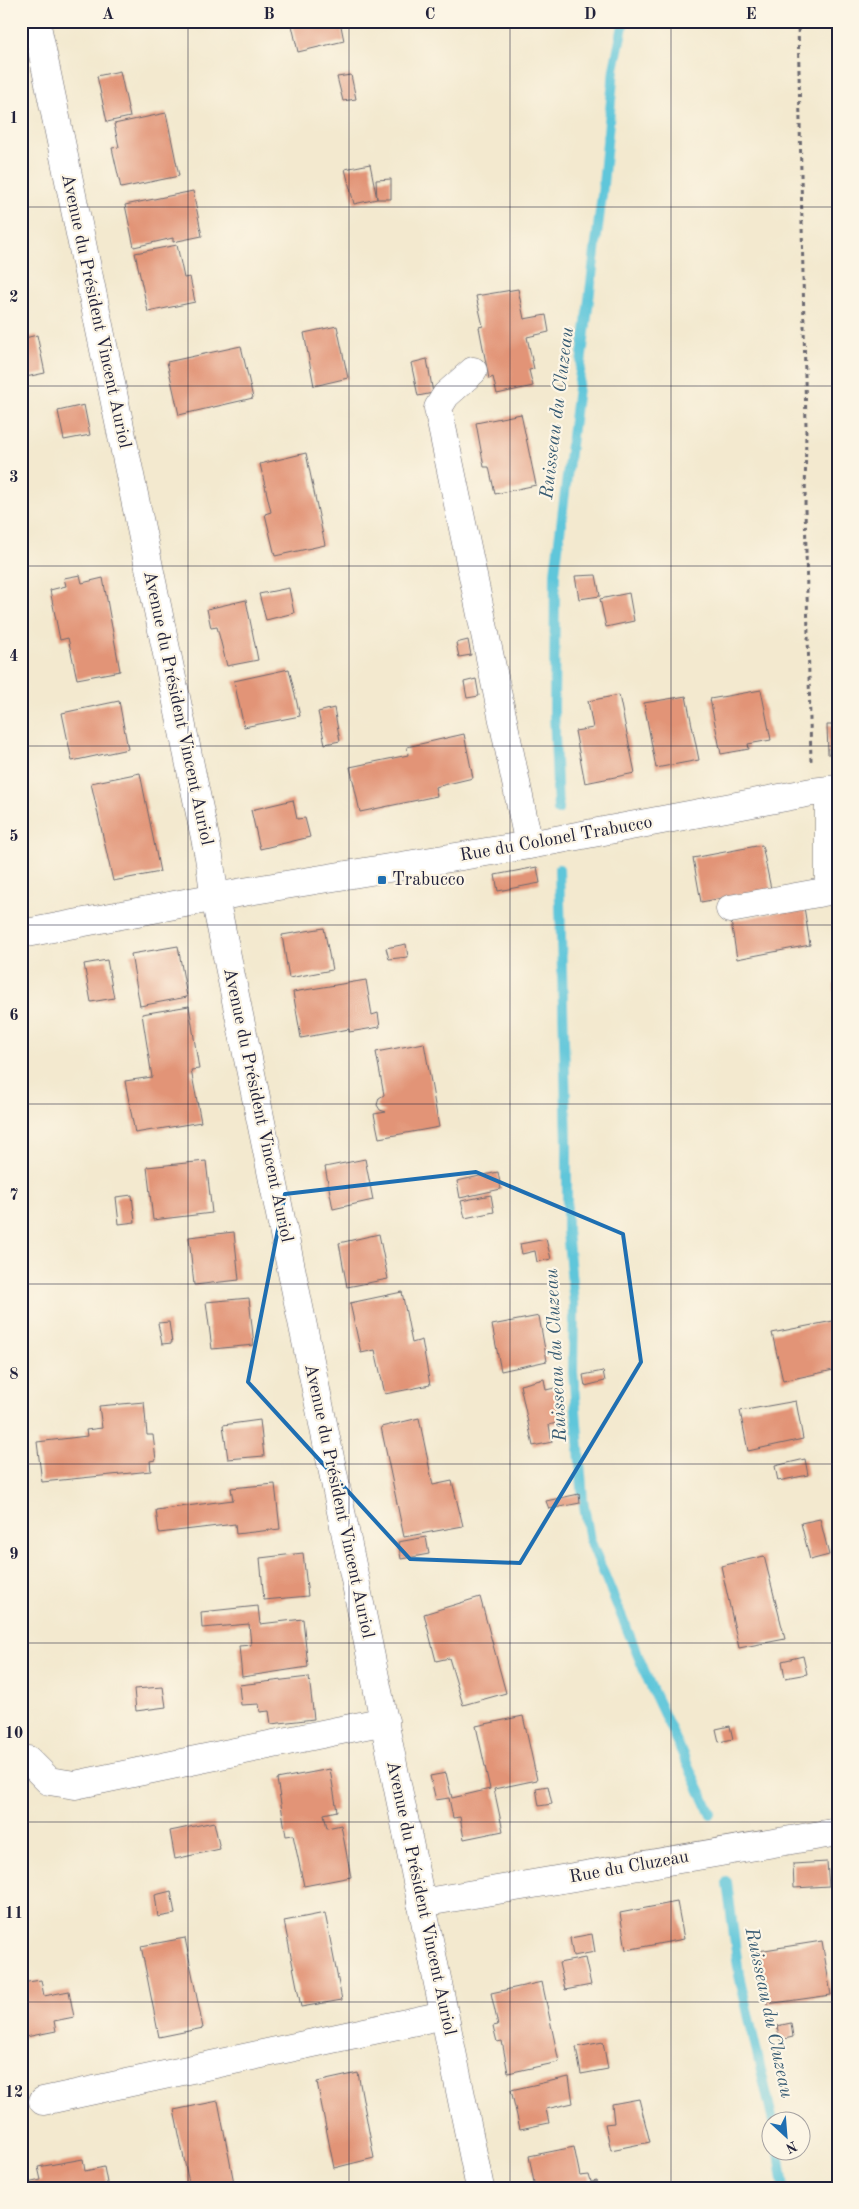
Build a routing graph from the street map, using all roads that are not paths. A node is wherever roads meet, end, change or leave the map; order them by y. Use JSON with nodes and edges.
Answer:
{"nodes":[{"id":1,"x":36,"y":21,"type":"edge"},
{"id":2,"x":473,"y":371,"type":"dead end"},
{"id":3,"x":826,"y":790,"type":"edge"},
{"id":4,"x":529,"y":845,"type":"junction"},
{"id":5,"x":215,"y":898,"type":"junction"},
{"id":6,"x":730,"y":910,"type":"dead end"},
{"id":7,"x":21,"y":934,"type":"edge"},
{"id":8,"x":385,"y":1721,"type":"junction"},
{"id":9,"x":28,"y":1760,"type":"dead end"},
{"id":10,"x":838,"y":1832,"type":"edge"},
{"id":11,"x":421,"y":1903,"type":"junction"},
{"id":12,"x":444,"y":2015,"type":"junction"},
{"id":13,"x":43,"y":2101,"type":"dead end"},
{"id":14,"x":480,"y":2188,"type":"edge"}],
"edges":[{"from":1,"to":5,"type":"main road","name":"Avenue du Président Vincent Auriol"},
{"from":2,"to":4,"type":"main road"},
{"from":3,"to":4,"type":"main road","name":"Rue du Colonel Trabucco"},
{"from":3,"to":6,"type":"main road"},
{"from":4,"to":5,"type":"main road","name":"Rue du Colonel Trabucco"},
{"from":5,"to":7,"type":"main road","name":"Rue du Colonel Trabucco"},
{"from":5,"to":8,"type":"main road","name":"Avenue du Président Vincent Auriol"},
{"from":8,"to":9,"type":"main road"},
{"from":8,"to":11,"type":"main road","name":"Avenue du Président Vincent Auriol"},
{"from":10,"to":11,"type":"main road","name":"Rue du Cluzeau"},
{"from":11,"to":12,"type":"main road","name":"Avenue du Président Vincent Auriol"},
{"from":12,"to":13,"type":"main road"},
{"from":12,"to":14,"type":"main road","name":"Avenue du Président Vincent Auriol"}]}
